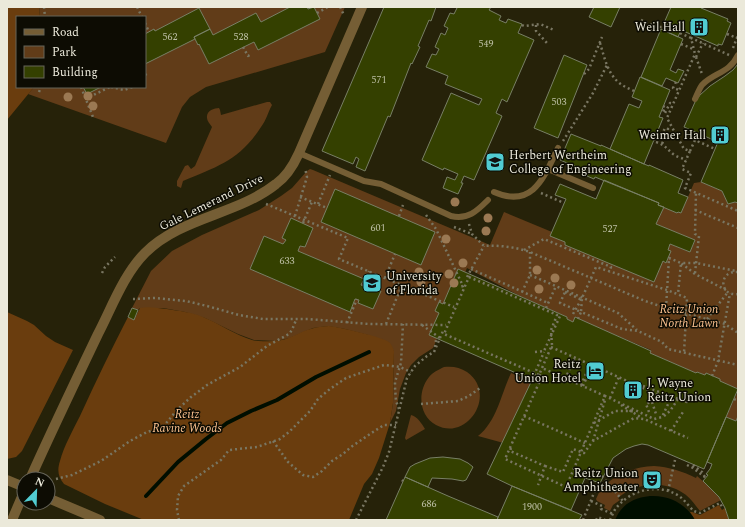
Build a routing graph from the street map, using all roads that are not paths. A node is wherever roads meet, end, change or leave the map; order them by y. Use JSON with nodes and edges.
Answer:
{"nodes":[{"id":1,"x":362,"y":7,"type":"edge"},
{"id":2,"x":738,"y":55,"type":"edge"},
{"id":3,"x":695,"y":99,"type":"dead end"},
{"id":4,"x":558,"y":148,"type":"road end"},
{"id":5,"x":299,"y":153,"type":"junction"},
{"id":6,"x":548,"y":169,"type":"junction"},
{"id":7,"x":593,"y":188,"type":"dead end"},
{"id":8,"x":494,"y":192,"type":"dead end"},
{"id":9,"x":488,"y":200,"type":"dead end"},
{"id":10,"x":34,"y":471,"type":"edge"},
{"id":11,"x":56,"y":501,"type":"edge"},
{"id":12,"x":16,"y":511,"type":"edge"},
{"id":13,"x":12,"y":520,"type":"edge"},
{"id":14,"x":100,"y":520,"type":"edge"}],
"edges":[{"from":1,"to":5,"type":"street","name":"Gale Lemerand Drive"},
{"from":2,"to":3,"type":"lane"},
{"from":4,"to":6,"type":"lane"},
{"from":5,"to":9,"type":"lane"},
{"from":5,"to":10,"type":"street","name":"Gale Lemerand Drive"},
{"from":6,"to":7,"type":"lane"},
{"from":6,"to":8,"type":"lane"},
{"from":11,"to":14,"type":"street"},
{"from":12,"to":13,"type":"street"}]}
